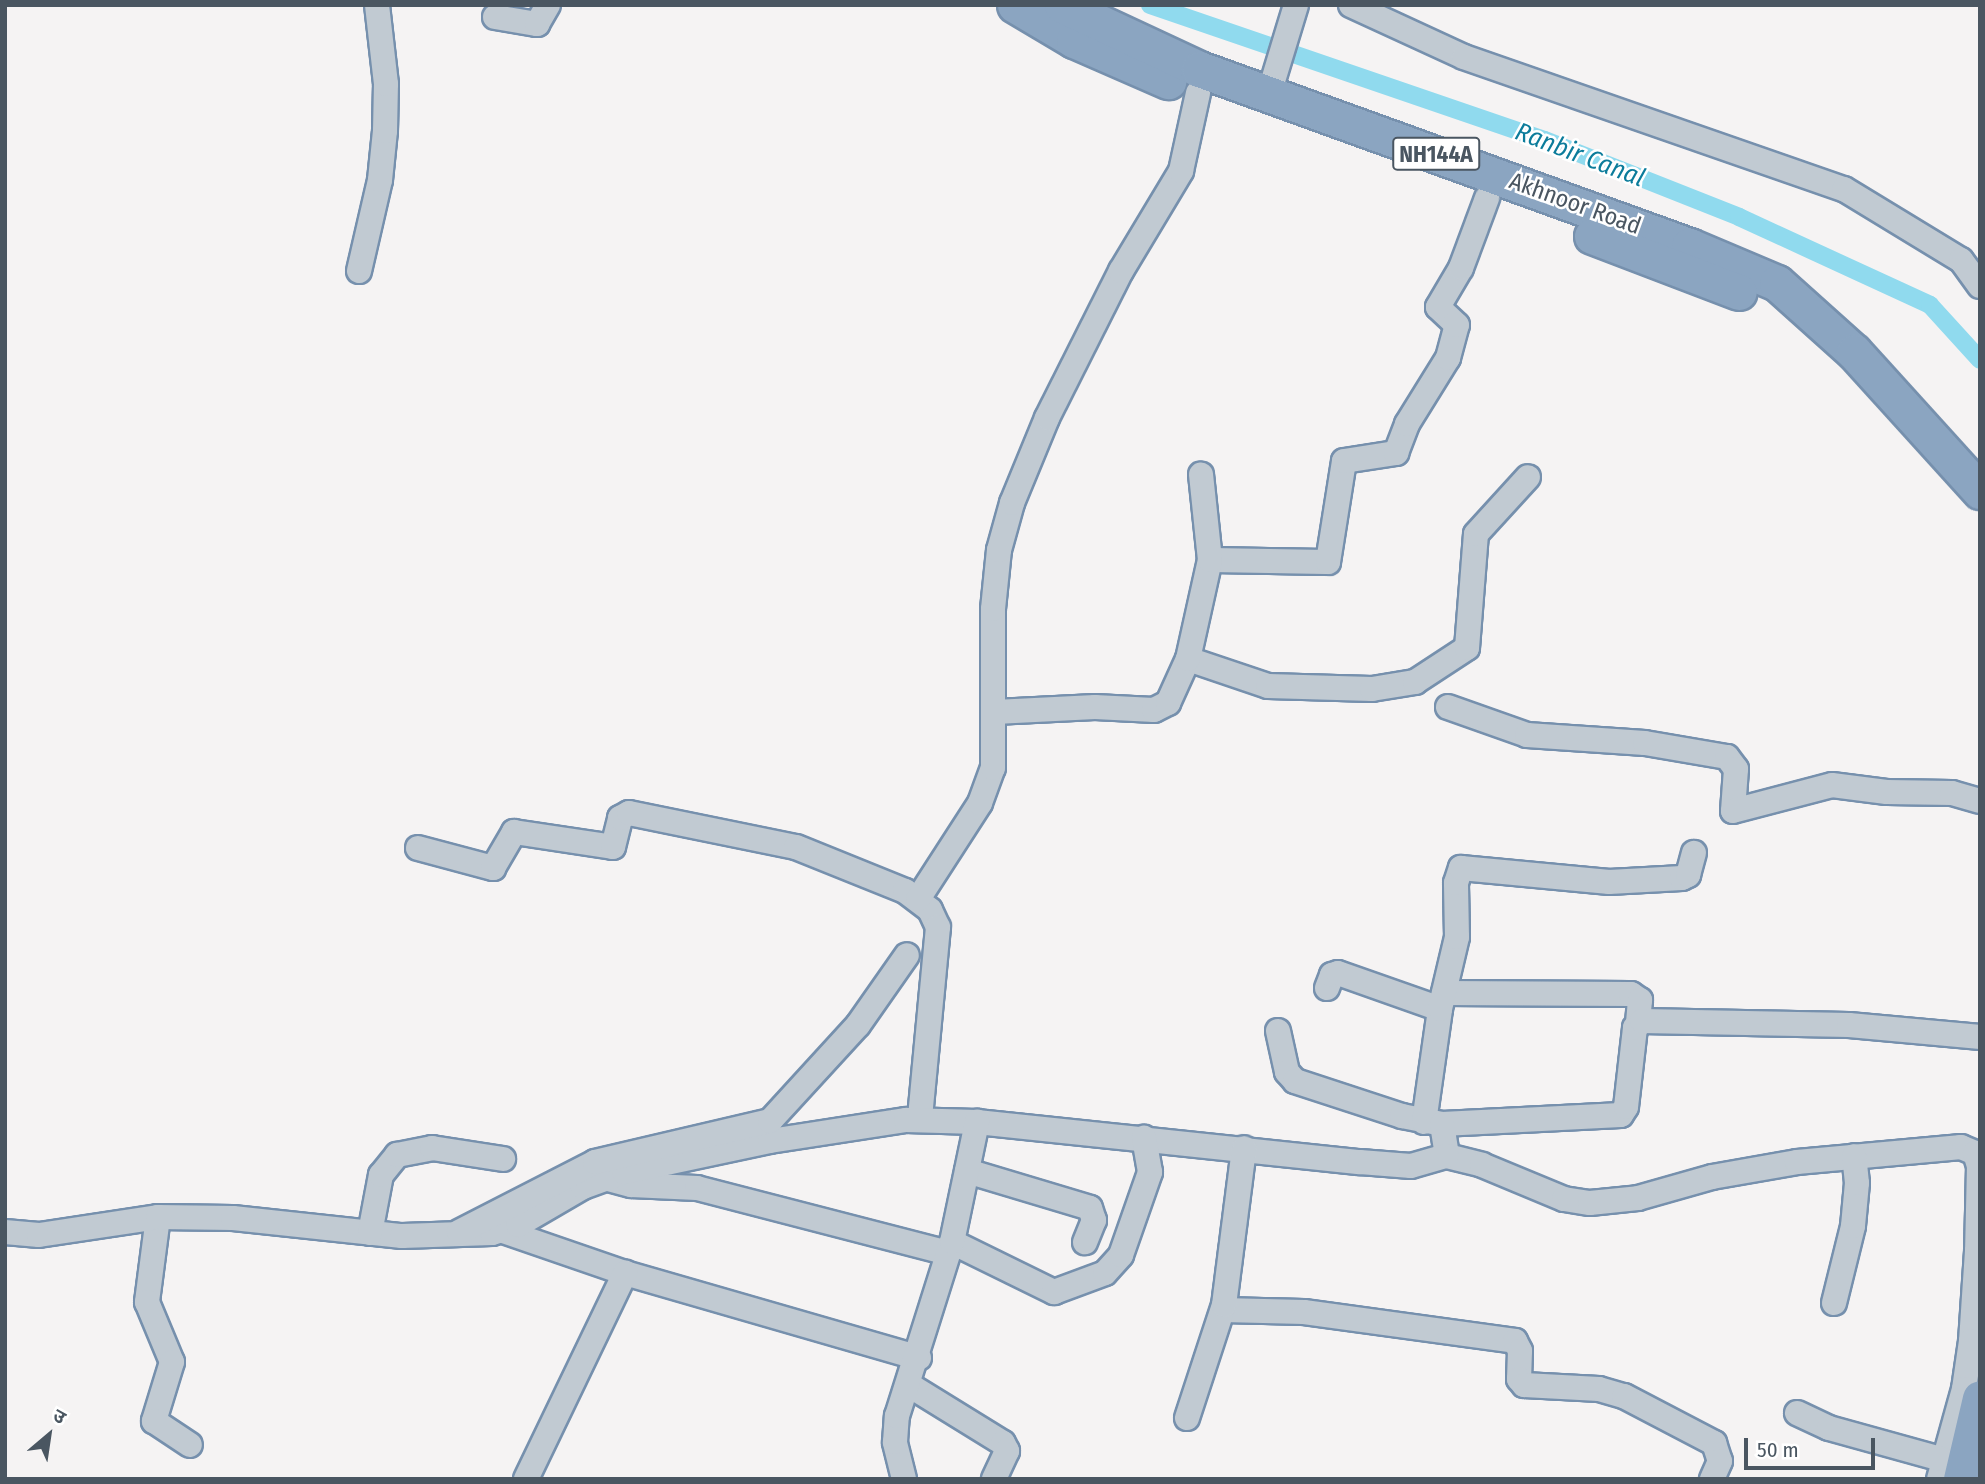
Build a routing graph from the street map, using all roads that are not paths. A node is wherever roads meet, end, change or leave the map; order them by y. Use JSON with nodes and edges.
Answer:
{"nodes":[{"id":1,"x":377,"y":5,"type":"edge"},
{"id":2,"x":548,"y":5,"type":"edge"},
{"id":3,"x":1014,"y":5,"type":"edge"},
{"id":4,"x":1062,"y":5,"type":"edge"},
{"id":5,"x":1351,"y":5,"type":"edge"},
{"id":6,"x":1296,"y":11,"type":"edge"},
{"id":7,"x":495,"y":17,"type":"dead end"},
{"id":8,"x":1273,"y":81,"type":"junction"},
{"id":9,"x":1198,"y":93,"type":"junction"},
{"id":10,"x":1488,"y":198,"type":"junction"},
{"id":11,"x":359,"y":271,"type":"dead end"},
{"id":12,"x":1980,"y":286,"type":"edge"},
{"id":13,"x":1807,"y":307,"type":"junction"},
{"id":14,"x":1201,"y":474,"type":"dead end"},
{"id":15,"x":1528,"y":477,"type":"dead end"},
{"id":16,"x":1980,"y":491,"type":"edge"},
{"id":17,"x":1210,"y":559,"type":"junction"},
{"id":18,"x":1188,"y":659,"type":"junction"},
{"id":19,"x":1448,"y":706,"type":"dead end"},
{"id":20,"x":995,"y":712,"type":"junction"},
{"id":21,"x":1980,"y":801,"type":"edge"},
{"id":22,"x":418,"y":848,"type":"dead end"},
{"id":23,"x":1694,"y":853,"type":"dead end"},
{"id":24,"x":918,"y":899,"type":"junction"},
{"id":25,"x":907,"y":955,"type":"dead end"},
{"id":26,"x":1327,"y":988,"type":"dead end"},
{"id":27,"x":1442,"y":1001,"type":"junction"},
{"id":28,"x":1639,"y":1023,"type":"junction"},
{"id":29,"x":1278,"y":1031,"type":"dead end"},
{"id":30,"x":1980,"y":1037,"type":"edge"},
{"id":31,"x":920,"y":1119,"type":"junction"},
{"id":32,"x":977,"y":1122,"type":"junction"},
{"id":33,"x":1433,"y":1123,"type":"junction"},
{"id":34,"x":1144,"y":1138,"type":"junction"},
{"id":35,"x":1244,"y":1148,"type":"junction"},
{"id":36,"x":1447,"y":1156,"type":"junction"},
{"id":37,"x":1854,"y":1156,"type":"junction"},
{"id":38,"x":503,"y":1159,"type":"dead end"},
{"id":39,"x":967,"y":1171,"type":"junction"},
{"id":40,"x":605,"y":1178,"type":"junction"},
{"id":41,"x":158,"y":1217,"type":"junction"},
{"id":42,"x":503,"y":1231,"type":"junction"},
{"id":43,"x":5,"y":1232,"type":"edge"},
{"id":44,"x":370,"y":1233,"type":"junction"},
{"id":45,"x":457,"y":1234,"type":"junction"},
{"id":46,"x":1084,"y":1242,"type":"dead end"},
{"id":47,"x":950,"y":1247,"type":"junction"},
{"id":48,"x":625,"y":1273,"type":"junction"},
{"id":49,"x":1834,"y":1303,"type":"dead end"},
{"id":50,"x":1223,"y":1310,"type":"junction"},
{"id":51,"x":919,"y":1358,"type":"junction"},
{"id":52,"x":909,"y":1385,"type":"junction"},
{"id":53,"x":1980,"y":1398,"type":"edge"},
{"id":54,"x":1797,"y":1413,"type":"dead end"},
{"id":55,"x":1187,"y":1419,"type":"dead end"},
{"id":56,"x":190,"y":1444,"type":"dead end"},
{"id":57,"x":1948,"y":1473,"type":"edge"},
{"id":58,"x":526,"y":1479,"type":"edge"},
{"id":59,"x":904,"y":1479,"type":"edge"},
{"id":60,"x":994,"y":1479,"type":"edge"},
{"id":61,"x":1712,"y":1479,"type":"edge"}],
"edges":[{"from":1,"to":11,"type":"street"},
{"from":2,"to":7,"type":"street"},
{"from":3,"to":9,"type":"highway"},
{"from":4,"to":8,"type":"highway","name":"Akhnoor Road","number":"NH144A"},
{"from":5,"to":12,"type":"street"},
{"from":6,"to":8,"type":"street"},
{"from":8,"to":13,"type":"highway","name":"Akhnoor Road","number":"NH144A"},
{"from":9,"to":10,"type":"highway"},
{"from":9,"to":20,"type":"street"},
{"from":10,"to":13,"type":"highway"},
{"from":10,"to":17,"type":"street"},
{"from":13,"to":16,"type":"highway","name":"Akhnoor Road","number":"NH144A"},
{"from":14,"to":17,"type":"street"},
{"from":15,"to":18,"type":"street"},
{"from":17,"to":18,"type":"street"},
{"from":18,"to":20,"type":"street"},
{"from":19,"to":21,"type":"street"},
{"from":20,"to":24,"type":"street"},
{"from":22,"to":24,"type":"street"},
{"from":23,"to":27,"type":"street"},
{"from":24,"to":31,"type":"street"},
{"from":25,"to":45,"type":"street"},
{"from":26,"to":27,"type":"street"},
{"from":27,"to":28,"type":"street"},
{"from":27,"to":33,"type":"street"},
{"from":28,"to":30,"type":"street"},
{"from":28,"to":33,"type":"street"},
{"from":29,"to":33,"type":"street"},
{"from":31,"to":32,"type":"street"},
{"from":31,"to":40,"type":"street"},
{"from":32,"to":34,"type":"street"},
{"from":32,"to":39,"type":"street"},
{"from":33,"to":36,"type":"street"},
{"from":34,"to":35,"type":"street"},
{"from":34,"to":47,"type":"street"},
{"from":35,"to":36,"type":"street"},
{"from":35,"to":50,"type":"street"},
{"from":36,"to":37,"type":"street"},
{"from":37,"to":49,"type":"street"},
{"from":37,"to":57,"type":"street"},
{"from":38,"to":44,"type":"street"},
{"from":39,"to":46,"type":"street"},
{"from":39,"to":47,"type":"street"},
{"from":40,"to":42,"type":"street"},
{"from":40,"to":47,"type":"street"},
{"from":41,"to":43,"type":"street"},
{"from":41,"to":44,"type":"street"},
{"from":41,"to":56,"type":"street"},
{"from":42,"to":45,"type":"street"},
{"from":42,"to":48,"type":"street"},
{"from":44,"to":45,"type":"street"},
{"from":47,"to":51,"type":"street"},
{"from":48,"to":51,"type":"street"},
{"from":48,"to":58,"type":"street"},
{"from":50,"to":55,"type":"street"},
{"from":50,"to":61,"type":"street"},
{"from":51,"to":52,"type":"street"},
{"from":52,"to":59,"type":"street"},
{"from":52,"to":60,"type":"street"},
{"from":53,"to":57,"type":"highway"},
{"from":54,"to":57,"type":"street"}]}
